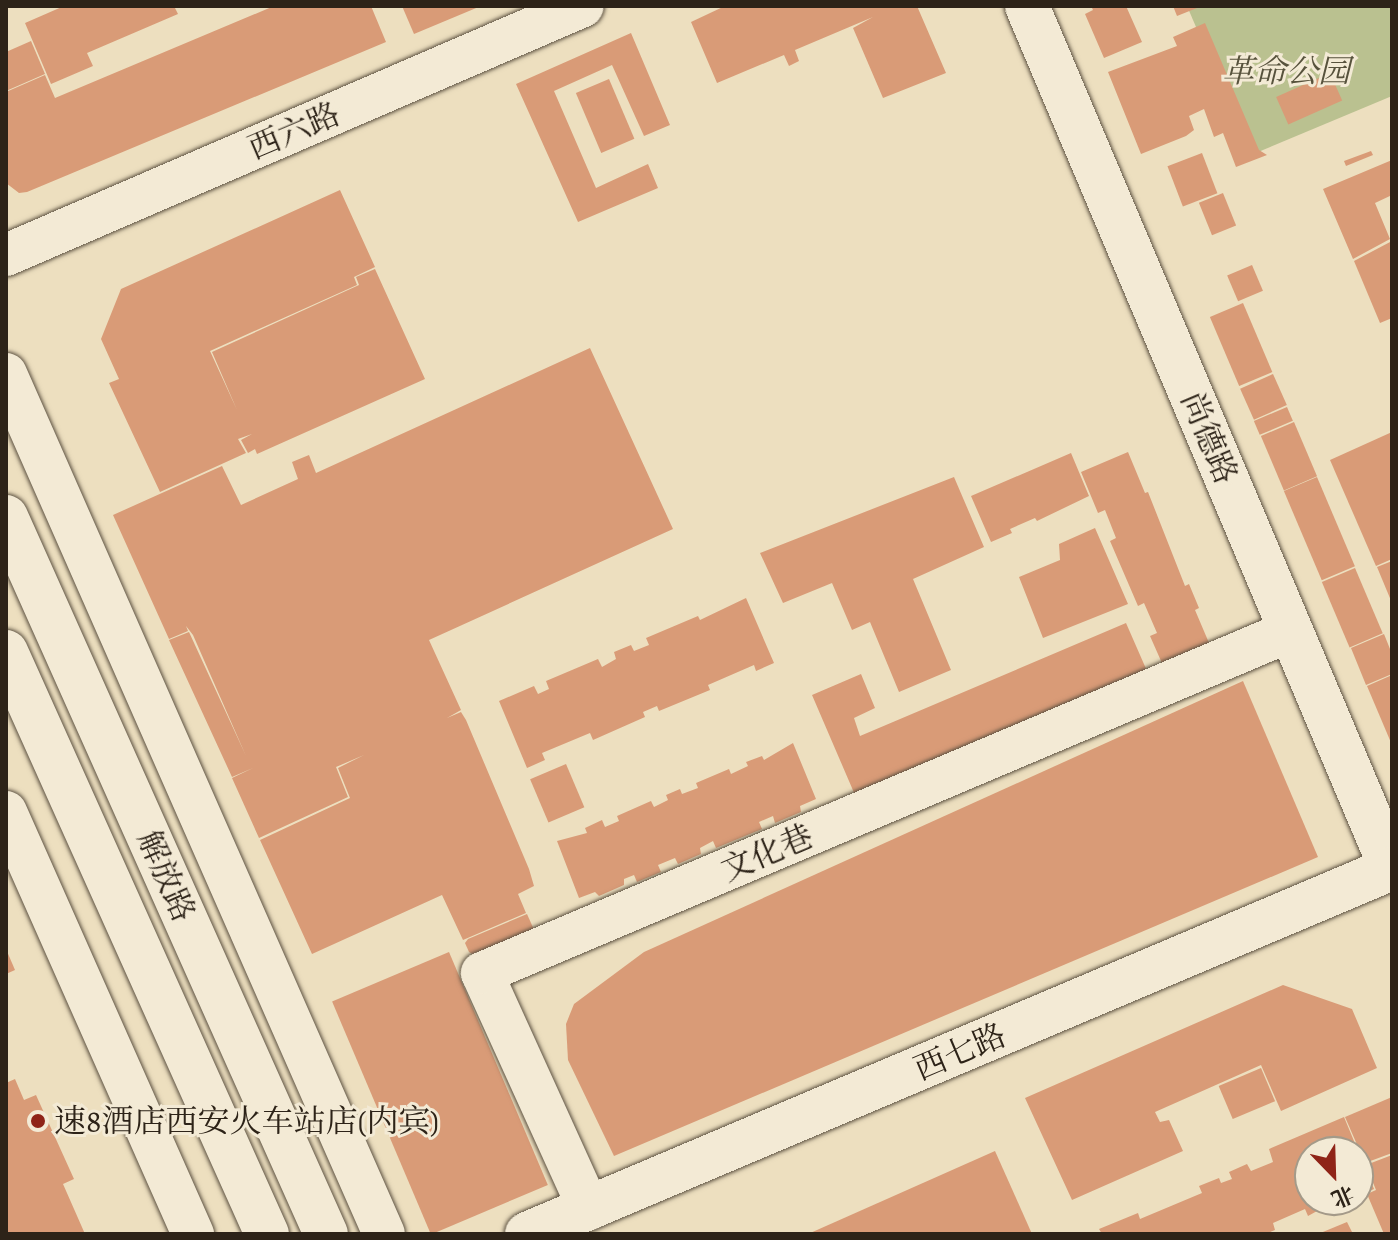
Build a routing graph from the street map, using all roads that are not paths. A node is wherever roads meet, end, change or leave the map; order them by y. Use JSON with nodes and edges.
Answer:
{"nodes":[{"id":1,"x":583,"y":6,"type":"edge"},
{"id":2,"x":1027,"y":6,"type":"edge"},
{"id":3,"x":6,"y":255,"type":"edge"},
{"id":4,"x":6,"y":374,"type":"edge"},
{"id":5,"x":6,"y":517,"type":"edge"},
{"id":6,"x":1290,"y":631,"type":"junction"},
{"id":7,"x":6,"y":652,"type":"edge"},
{"id":8,"x":6,"y":812,"type":"edge"},
{"id":9,"x":1392,"y":868,"type":"edge"},
{"id":10,"x":589,"y":1209,"type":"junction"},
{"id":11,"x":193,"y":1234,"type":"edge"},
{"id":12,"x":267,"y":1234,"type":"edge"},
{"id":13,"x":326,"y":1234,"type":"edge"},
{"id":14,"x":384,"y":1234,"type":"edge"},
{"id":15,"x":527,"y":1234,"type":"edge"}],
"edges":[{"from":1,"to":3,"type":"street","name":"西六路"},
{"from":2,"to":6,"type":"street","name":"尚德路"},
{"from":4,"to":14,"type":"street"},
{"from":5,"to":13,"type":"street","name":"解放路"},
{"from":6,"to":9,"type":"street","name":"尚德路"},
{"from":6,"to":10,"type":"street","name":"文化巷"},
{"from":7,"to":12,"type":"street","name":"解放路"},
{"from":8,"to":11,"type":"street"},
{"from":9,"to":10,"type":"street","name":"西七路"},
{"from":10,"to":15,"type":"street","name":"西七路"}]}
